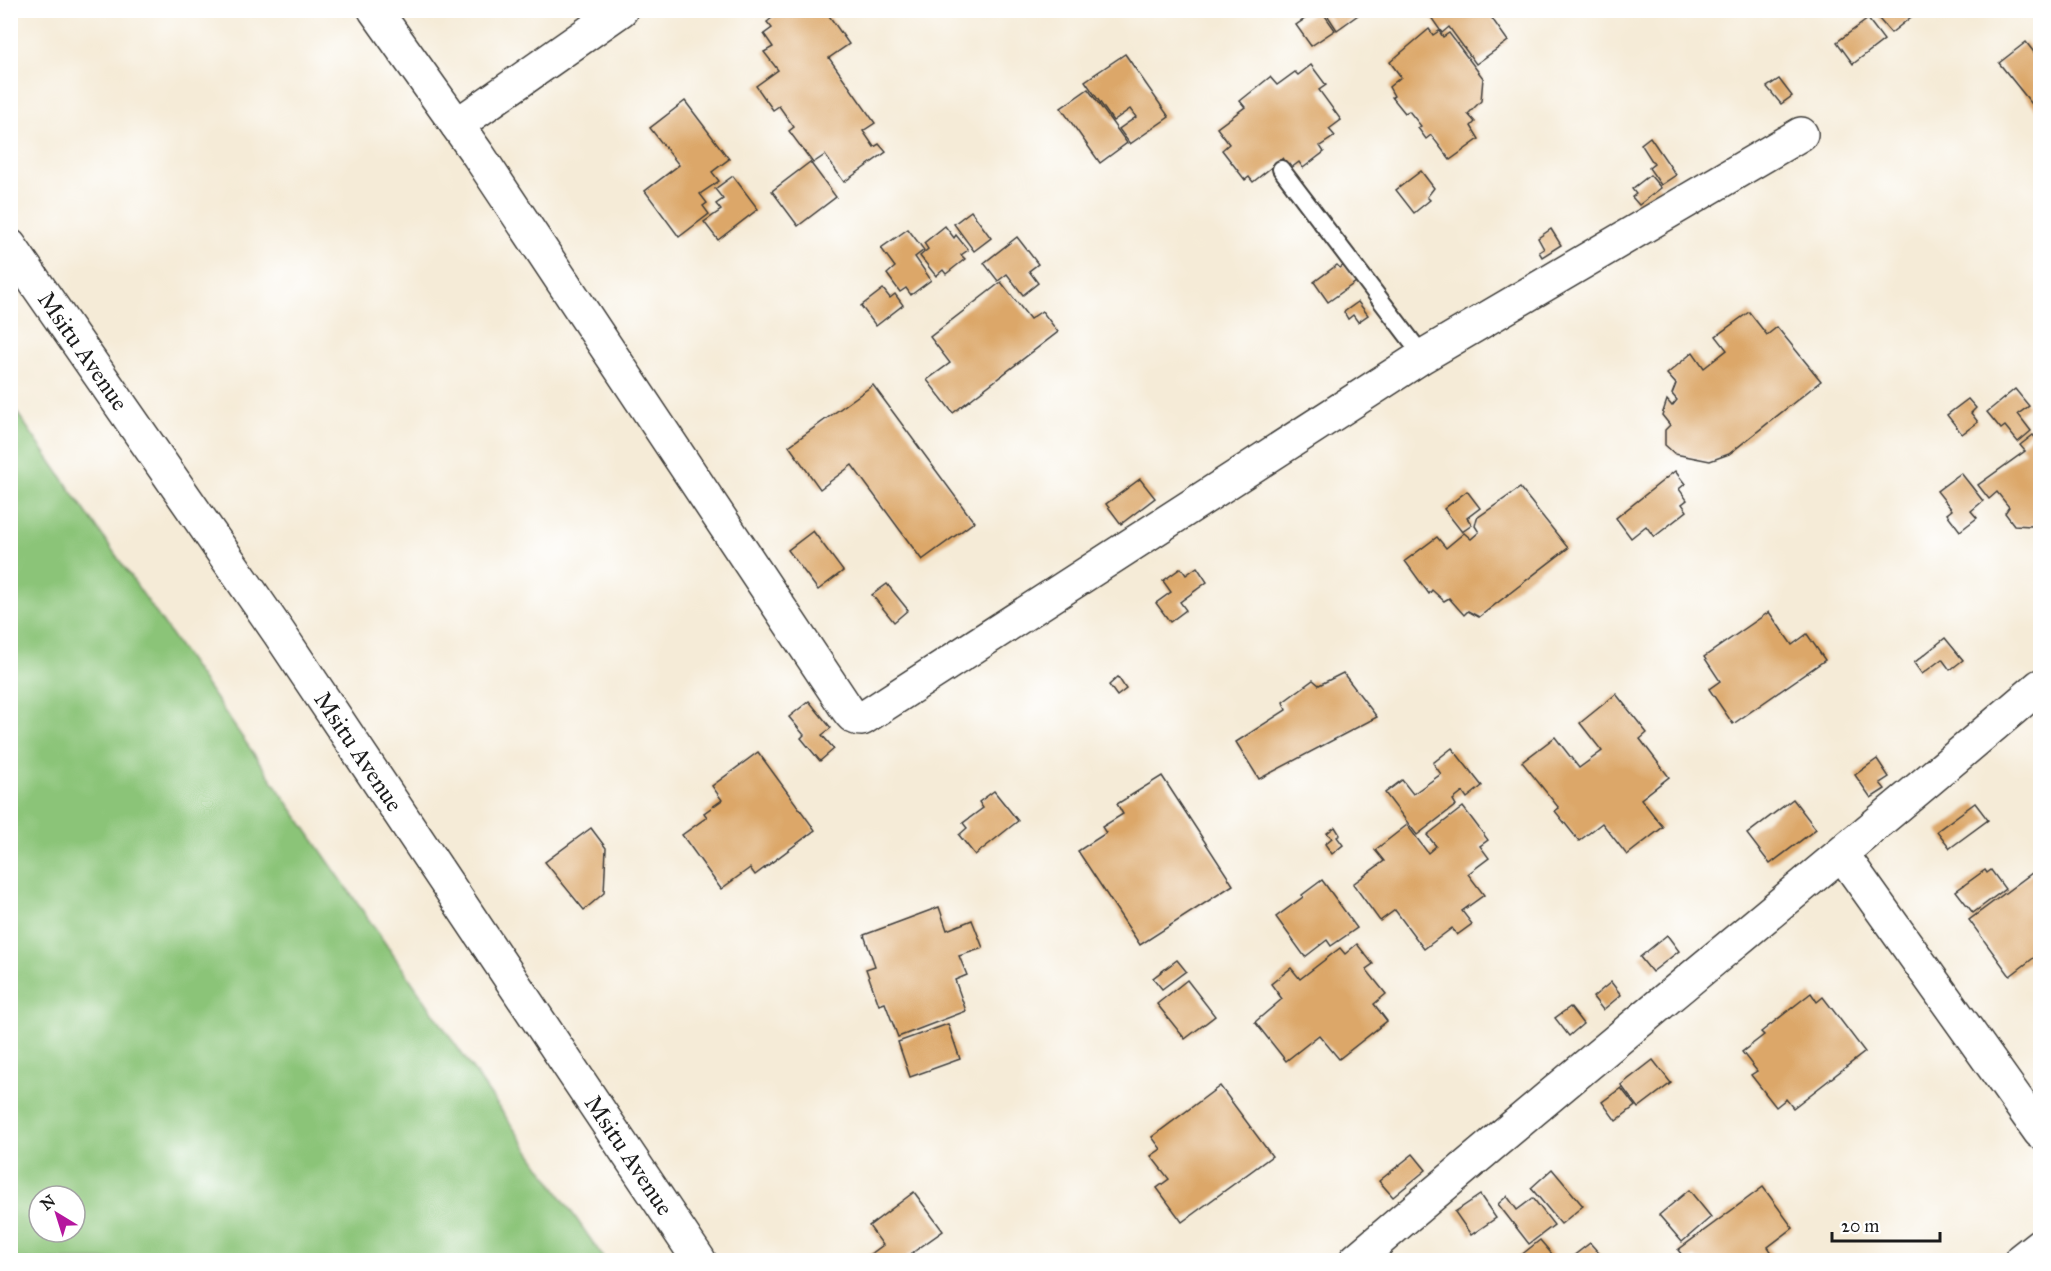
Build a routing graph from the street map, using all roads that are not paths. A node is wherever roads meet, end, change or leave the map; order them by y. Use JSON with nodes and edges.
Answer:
{"nodes":[{"id":1,"x":375,"y":10,"type":"edge"},
{"id":2,"x":621,"y":10,"type":"edge"},
{"id":3,"x":457,"y":125,"type":"junction"},
{"id":4,"x":1801,"y":134,"type":"dead end"},
{"id":5,"x":1281,"y":169,"type":"dead end"},
{"id":6,"x":10,"y":246,"type":"edge"},
{"id":7,"x":1423,"y":356,"type":"junction"},
{"id":8,"x":2040,"y":686,"type":"edge"},
{"id":9,"x":1842,"y":854,"type":"junction"},
{"id":10,"x":2040,"y":1132,"type":"edge"},
{"id":11,"x":2040,"y":1245,"type":"edge"},
{"id":12,"x":699,"y":1260,"type":"edge"},
{"id":13,"x":1356,"y":1260,"type":"edge"},
{"id":14,"x":2021,"y":1260,"type":"edge"}],
"edges":[{"from":1,"to":3,"type":"street"},
{"from":2,"to":3,"type":"street"},
{"from":3,"to":7,"type":"street"},
{"from":4,"to":7,"type":"street"},
{"from":5,"to":7,"type":"lane"},
{"from":6,"to":12,"type":"street","name":"Msitu Avenue"},
{"from":8,"to":9,"type":"street"},
{"from":9,"to":10,"type":"street"},
{"from":9,"to":13,"type":"street"},
{"from":11,"to":14,"type":"street"}]}
